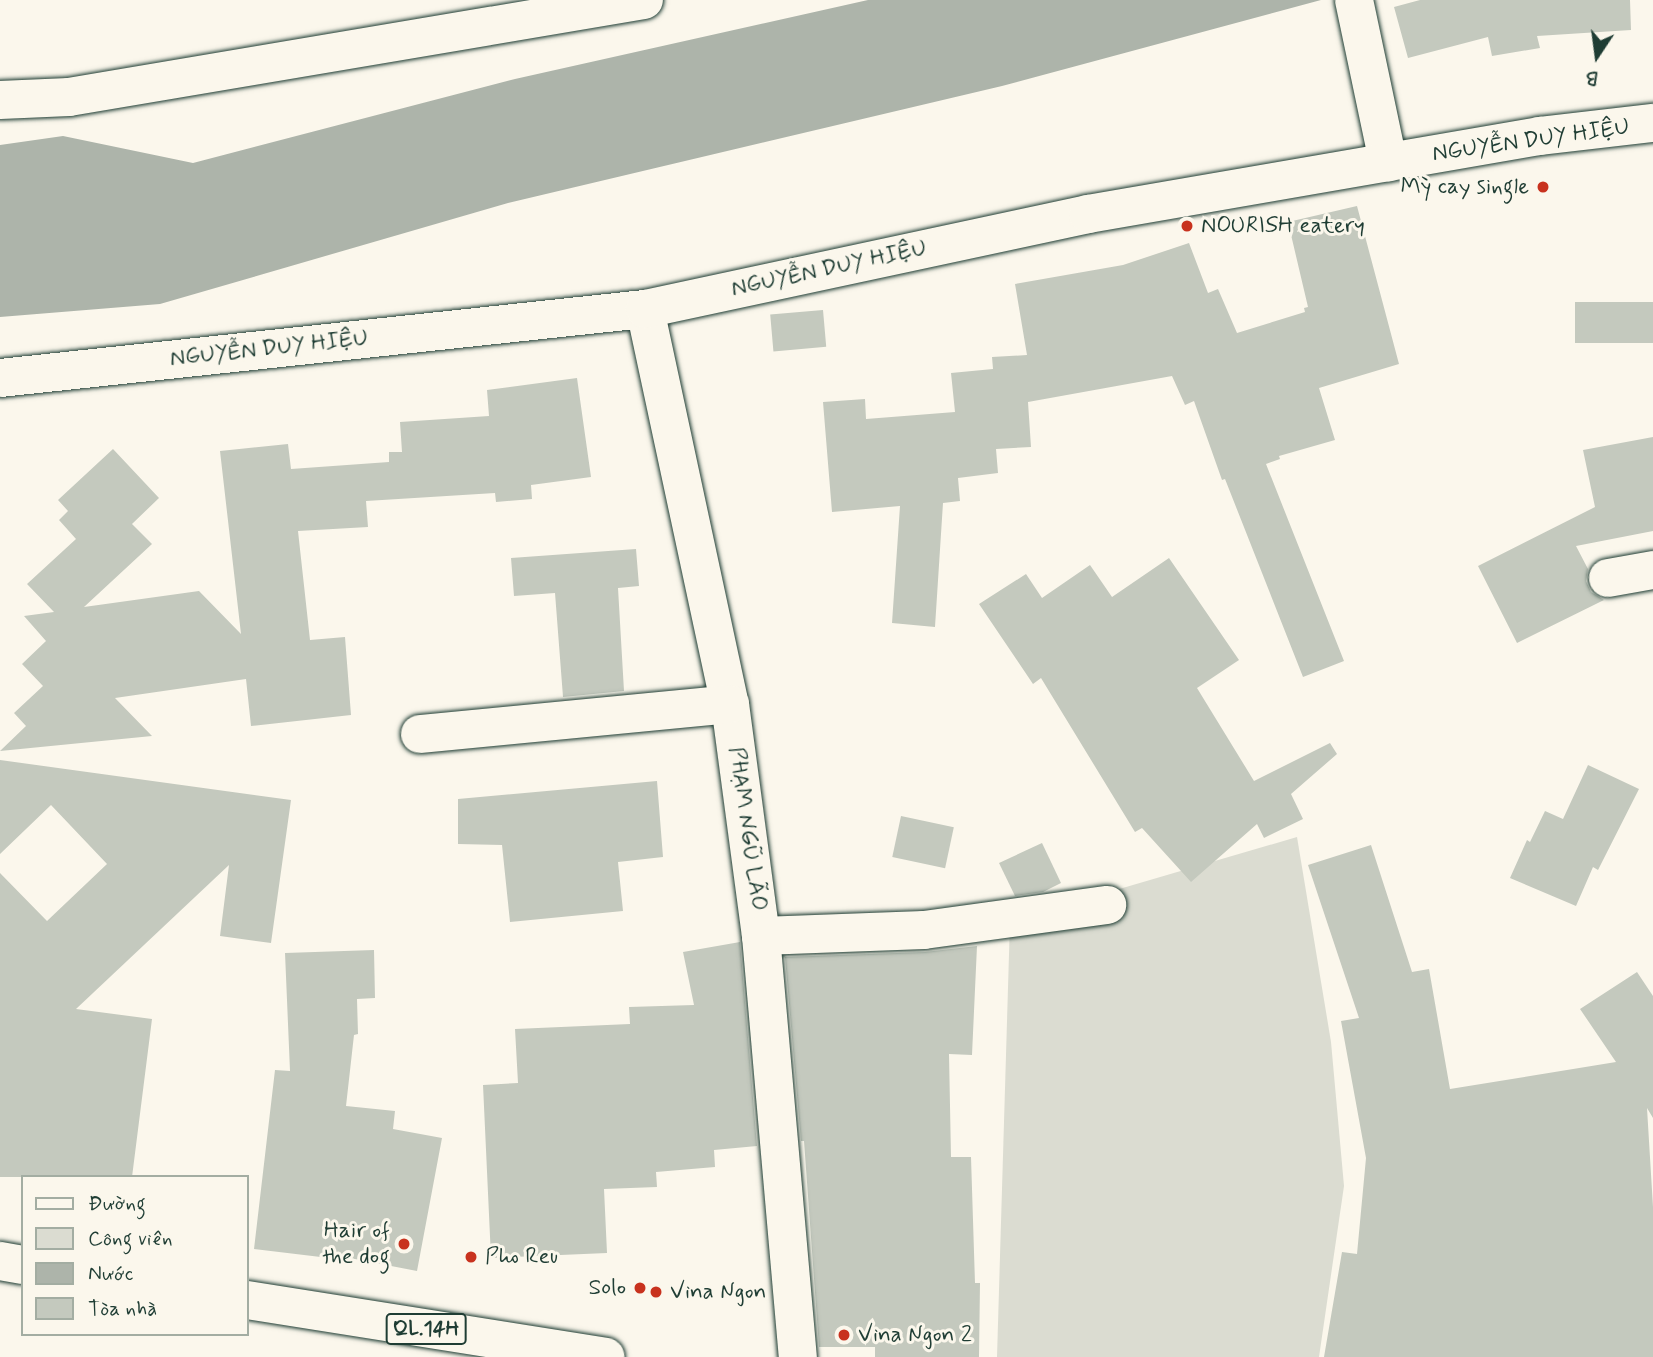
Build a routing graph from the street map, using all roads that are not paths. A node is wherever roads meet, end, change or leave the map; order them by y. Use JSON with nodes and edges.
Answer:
{"nodes":[{"id":1,"x":644,"y":0,"type":"edge"},
{"id":2,"x":1354,"y":0,"type":"edge"},
{"id":3,"x":0,"y":100,"type":"edge"},
{"id":4,"x":1653,"y":123,"type":"edge"},
{"id":5,"x":1388,"y":162,"type":"junction"},
{"id":6,"x":645,"y":309,"type":"junction"},
{"id":7,"x":0,"y":378,"type":"edge"},
{"id":8,"x":1653,"y":570,"type":"edge"},
{"id":9,"x":1608,"y":578,"type":"dead end"},
{"id":10,"x":730,"y":704,"type":"junction"},
{"id":11,"x":421,"y":734,"type":"dead end"},
{"id":12,"x":1107,"y":905,"type":"dead end"},
{"id":13,"x":761,"y":936,"type":"junction"},
{"id":14,"x":0,"y":1261,"type":"edge"},
{"id":15,"x":21,"y":1265,"type":"edge"},
{"id":16,"x":248,"y":1300,"type":"edge"},
{"id":17,"x":606,"y":1357,"type":"edge"},
{"id":18,"x":798,"y":1357,"type":"edge"}],
"edges":[{"from":1,"to":3,"type":"street"},
{"from":2,"to":5,"type":"street"},
{"from":4,"to":5,"type":"street","name":"NGUYỄN DUY HIỆU"},
{"from":5,"to":6,"type":"street","name":"NGUYỄN DUY HIỆU"},
{"from":6,"to":7,"type":"street","name":"NGUYỄN DUY HIỆU"},
{"from":6,"to":10,"type":"street","name":"PHẠM NGŨ LÃO"},
{"from":8,"to":9,"type":"street"},
{"from":10,"to":11,"type":"street"},
{"from":10,"to":13,"type":"street","name":"PHẠM NGŨ LÃO"},
{"from":12,"to":13,"type":"street"},
{"from":13,"to":18,"type":"street","name":"PHẠM NGŨ LÃO"},
{"from":14,"to":15,"type":"street"},
{"from":16,"to":17,"type":"street","number":"QL.14H"}]}
